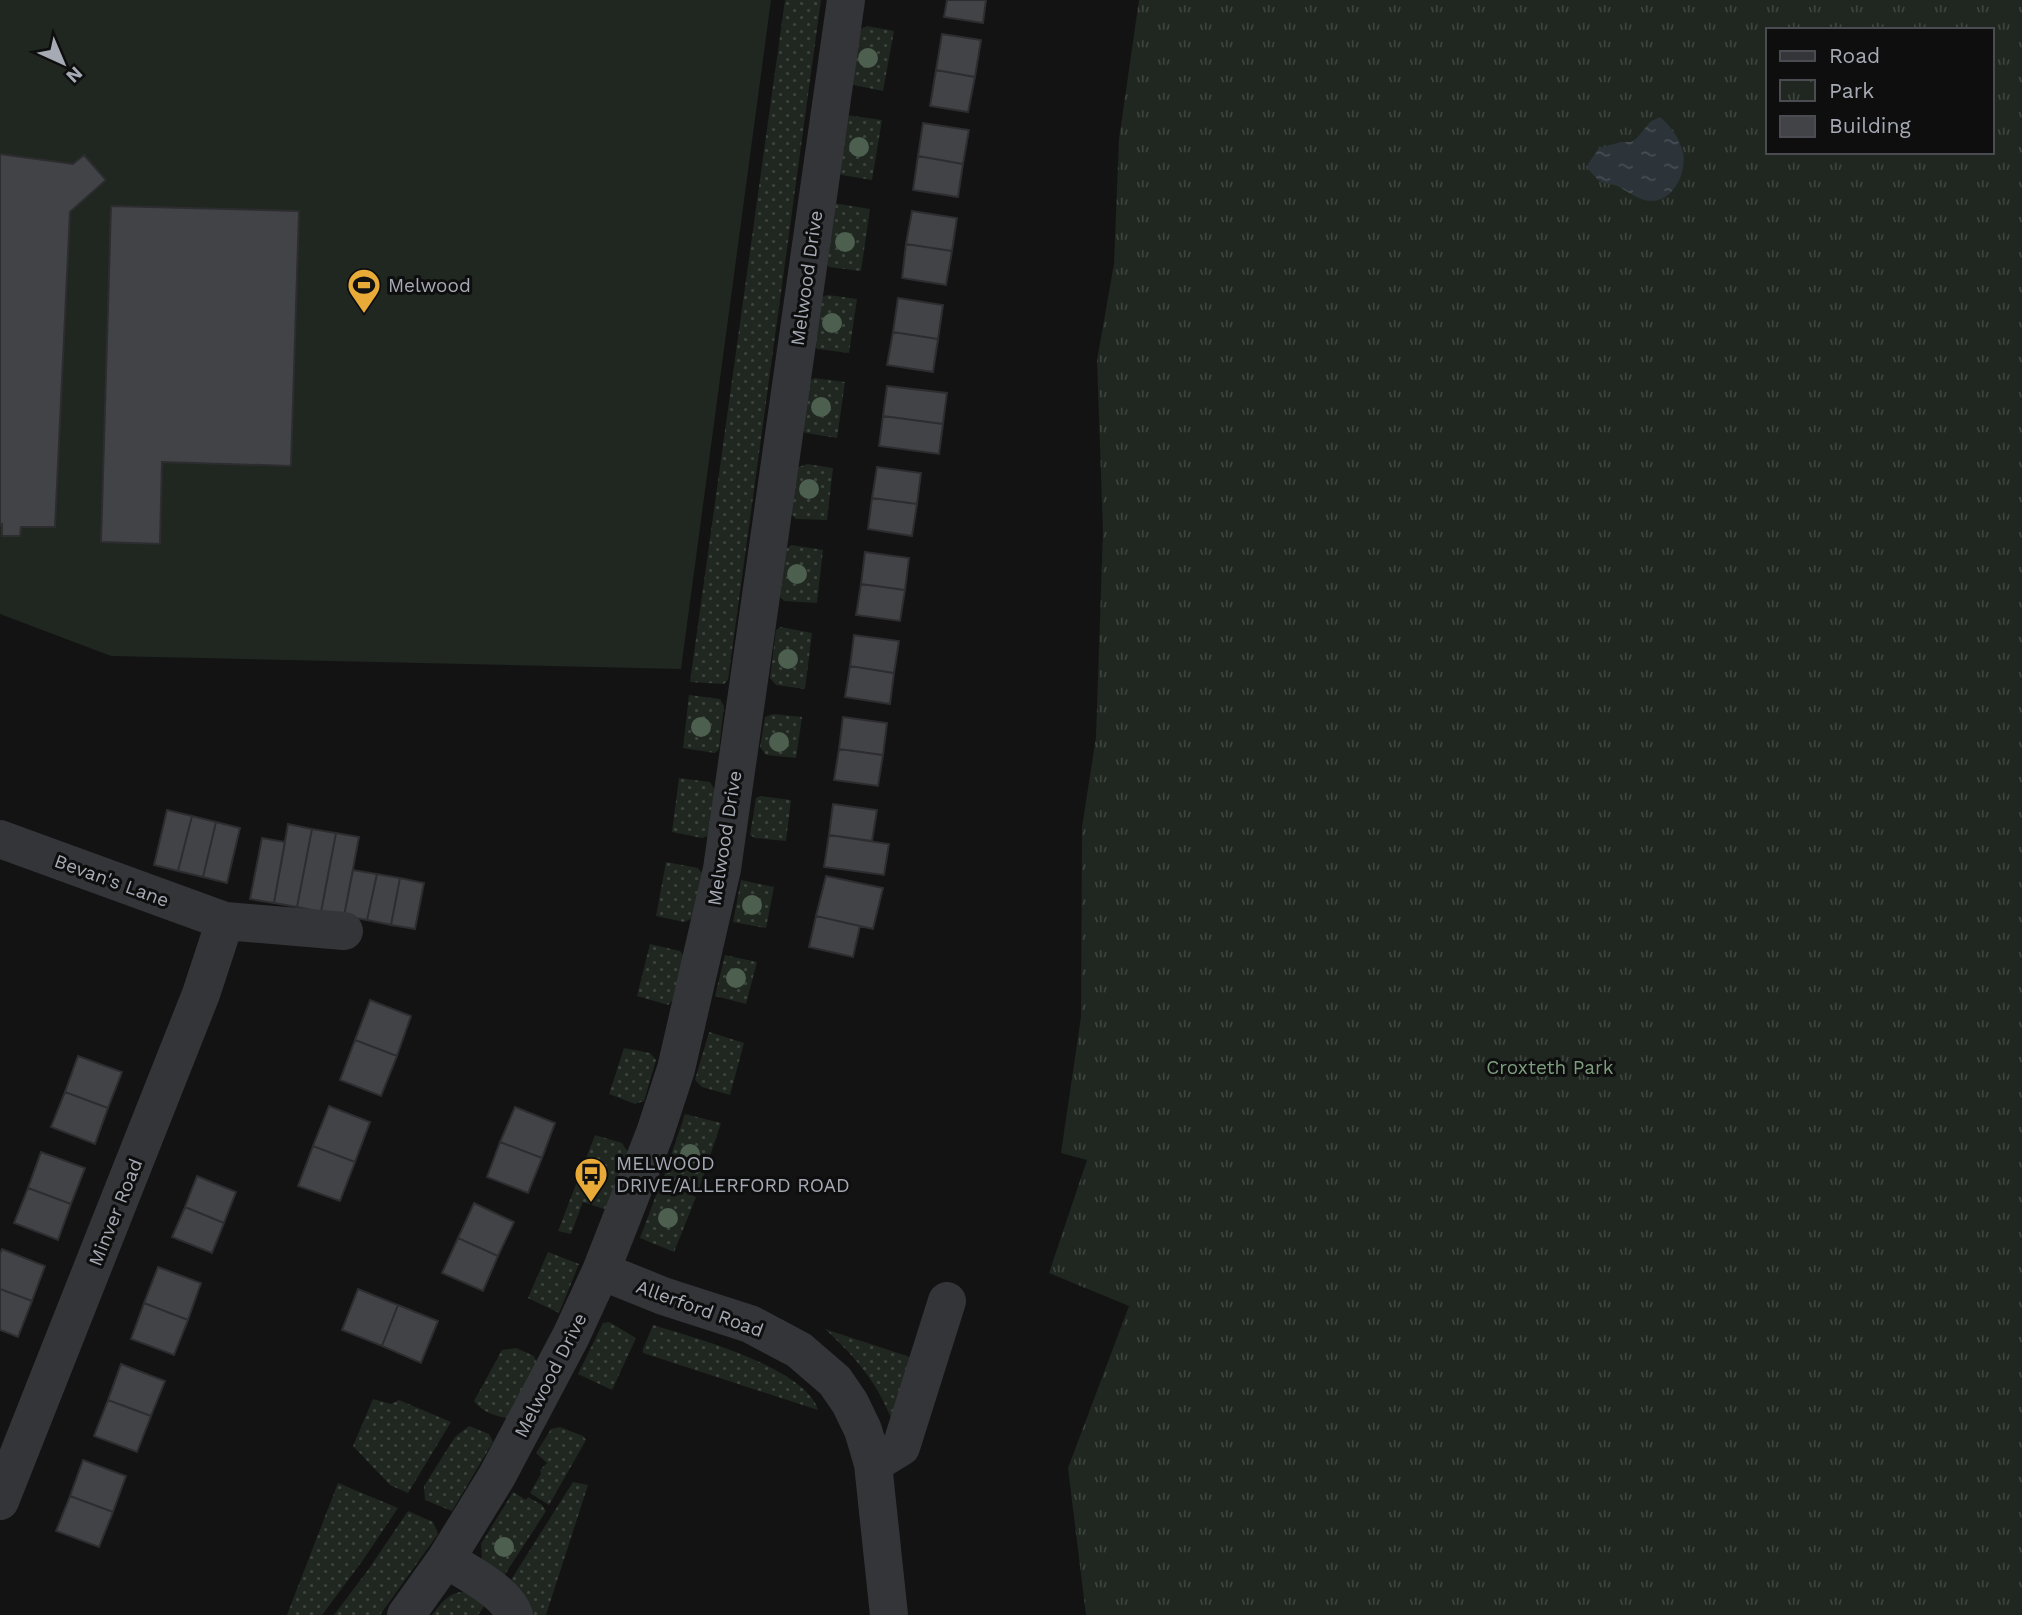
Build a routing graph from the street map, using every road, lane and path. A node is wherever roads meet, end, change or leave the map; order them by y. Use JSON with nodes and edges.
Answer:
{"nodes":[{"id":1,"x":846,"y":0,"type":"edge"},
{"id":2,"x":0,"y":839,"type":"edge"},
{"id":3,"x":225,"y":921,"type":"junction"},
{"id":4,"x":344,"y":931,"type":"dead end"},
{"id":5,"x":601,"y":1271,"type":"junction"},
{"id":6,"x":947,"y":1301,"type":"dead end"},
{"id":7,"x":873,"y":1464,"type":"junction"},
{"id":8,"x":0,"y":1501,"type":"edge"},
{"id":9,"x":446,"y":1559,"type":"junction"},
{"id":10,"x":406,"y":1615,"type":"edge"},
{"id":11,"x":514,"y":1615,"type":"edge"},
{"id":12,"x":889,"y":1615,"type":"edge"}],
"edges":[{"from":1,"to":5,"type":"street","name":"Melwood Drive"},
{"from":2,"to":3,"type":"street","name":"Bevan's Lane"},
{"from":3,"to":4,"type":"street","name":"Bevan's Lane"},
{"from":3,"to":8,"type":"street","name":"Minver Road"},
{"from":5,"to":7,"type":"street","name":"Allerford Road"},
{"from":5,"to":9,"type":"street","name":"Melwood Drive"},
{"from":6,"to":7,"type":"street"},
{"from":7,"to":12,"type":"street","name":"Allerford Road"},
{"from":9,"to":10,"type":"street","name":"Melwood Drive"},
{"from":9,"to":11,"type":"street"}]}
